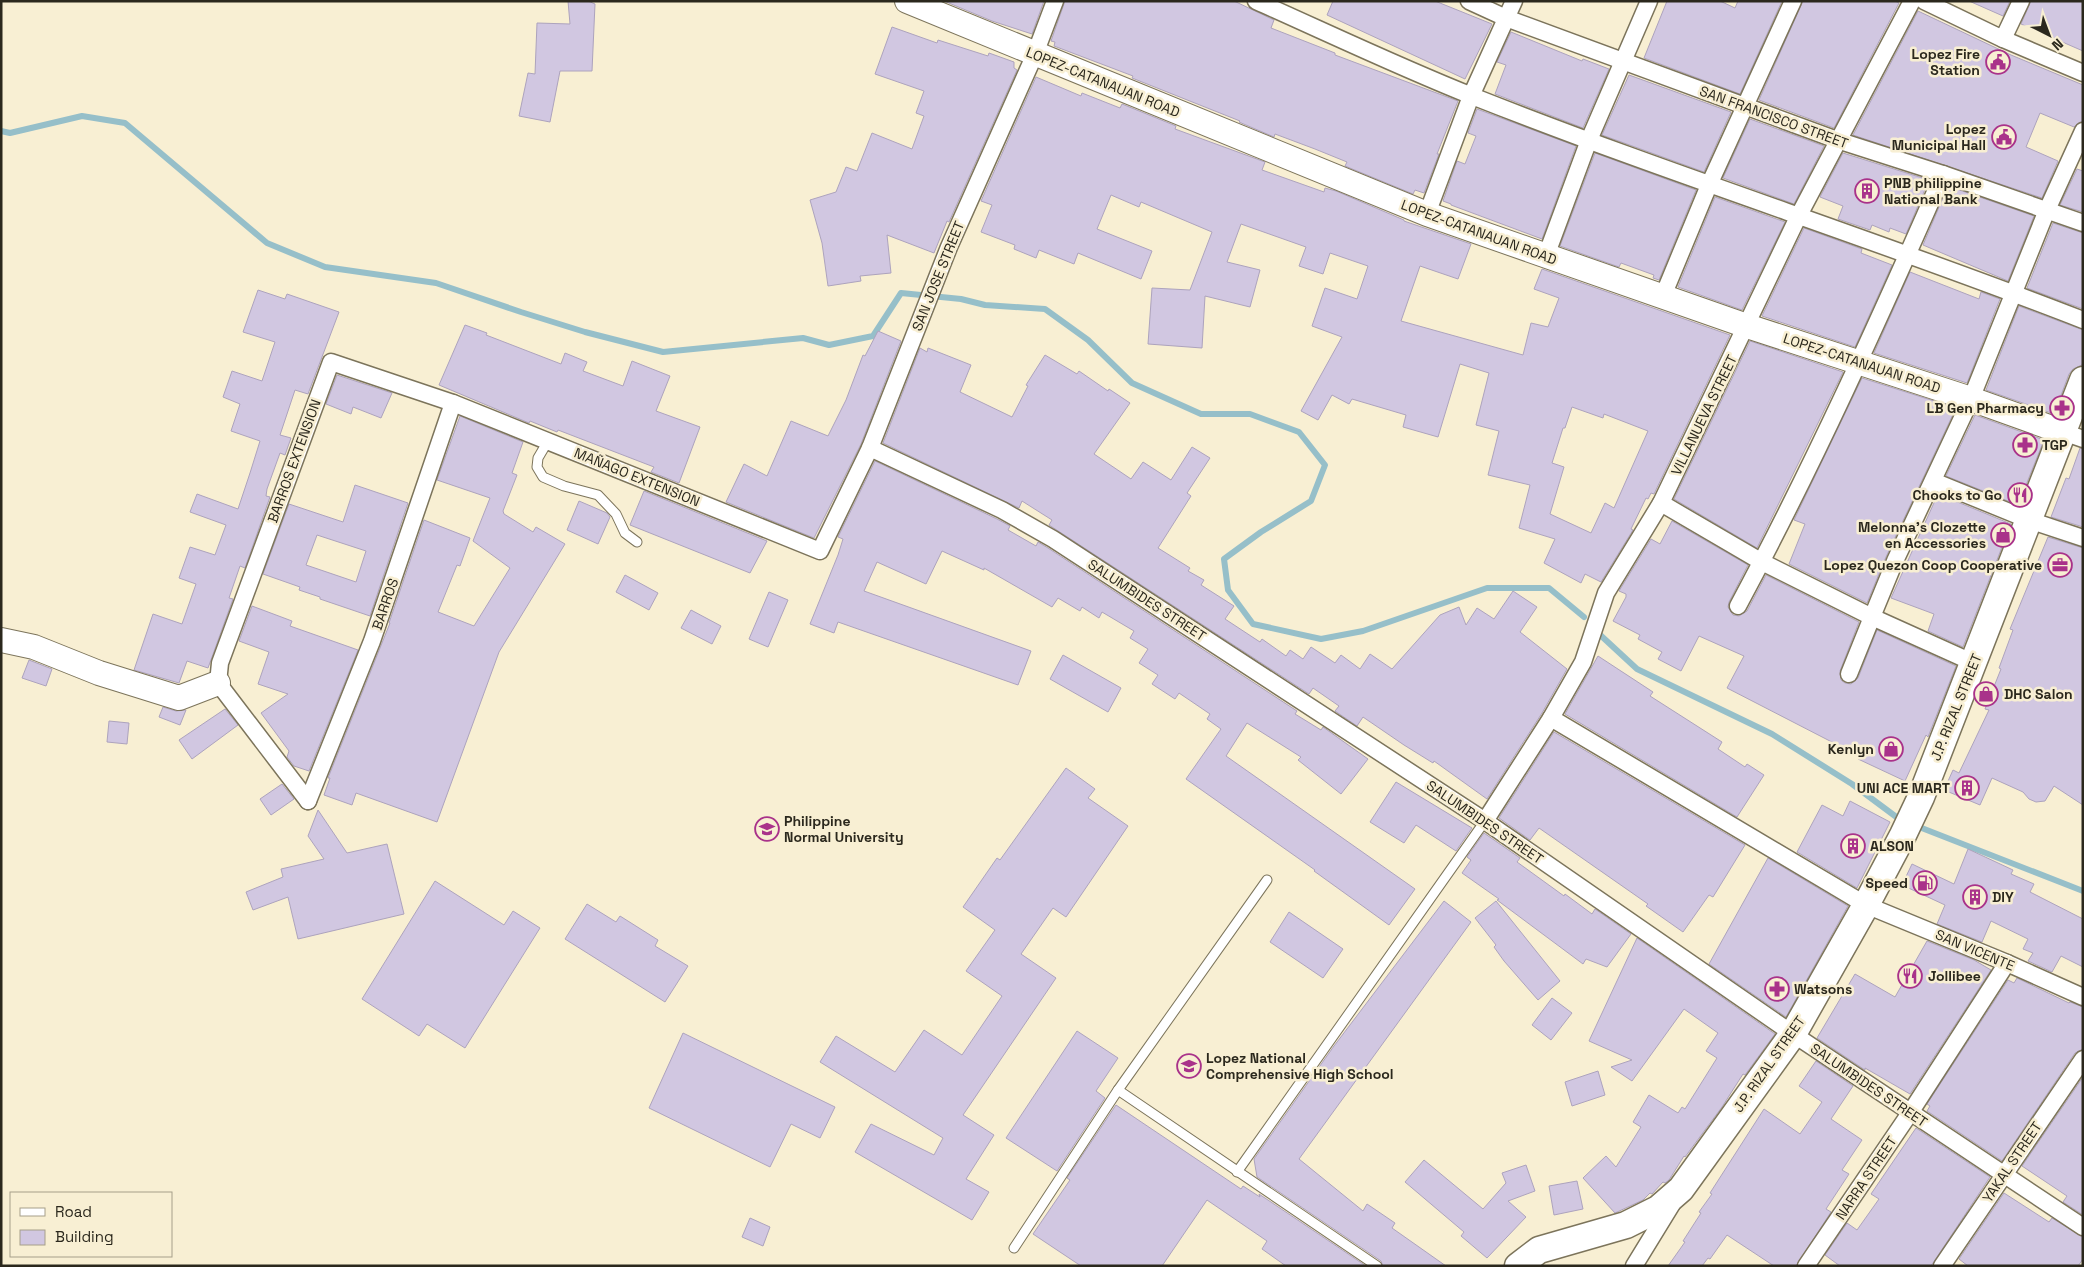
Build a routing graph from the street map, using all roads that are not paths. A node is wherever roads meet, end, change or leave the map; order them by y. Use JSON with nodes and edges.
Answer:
{"nodes":[{"id":1,"x":907,"y":1,"type":"edge"},
{"id":2,"x":1055,"y":1,"type":"edge"},
{"id":3,"x":1256,"y":1,"type":"edge"},
{"id":4,"x":1469,"y":1,"type":"edge"},
{"id":5,"x":1514,"y":1,"type":"edge"},
{"id":6,"x":1649,"y":1,"type":"edge"},
{"id":7,"x":1793,"y":1,"type":"edge"},
{"id":8,"x":1912,"y":1,"type":"edge"},
{"id":9,"x":1924,"y":1,"type":"edge"},
{"id":10,"x":2021,"y":1,"type":"edge"},
{"id":11,"x":1506,"y":18,"type":"junction"},
{"id":12,"x":2003,"y":39,"type":"junction"},
{"id":13,"x":1035,"y":54,"type":"junction"},
{"id":14,"x":1623,"y":61,"type":"junction"},
{"id":15,"x":2083,"y":73,"type":"edge"},
{"id":16,"x":1471,"y":96,"type":"junction"},
{"id":17,"x":1746,"y":107,"type":"junction"},
{"id":18,"x":2083,"y":131,"type":"edge"},
{"id":19,"x":1588,"y":140,"type":"junction"},
{"id":20,"x":1837,"y":140,"type":"junction"},
{"id":21,"x":1943,"y":174,"type":"junction"},
{"id":22,"x":1710,"y":184,"type":"junction"},
{"id":23,"x":2048,"y":210,"type":"junction"},
{"id":24,"x":1427,"y":214,"type":"junction"},
{"id":25,"x":1798,"y":217,"type":"junction"},
{"id":26,"x":2083,"y":223,"type":"edge"},
{"id":27,"x":1908,"y":254,"type":"junction"},
{"id":28,"x":1546,"y":256,"type":"junction"},
{"id":29,"x":2014,"y":293,"type":"junction"},
{"id":30,"x":1663,"y":296,"type":"junction"},
{"id":31,"x":2083,"y":320,"type":"edge"},
{"id":32,"x":1747,"y":326,"type":"junction"},
{"id":33,"x":1859,"y":362,"type":"junction"},
{"id":34,"x":2083,"y":380,"type":"edge"},
{"id":35,"x":1971,"y":399,"type":"junction"},
{"id":36,"x":453,"y":403,"type":"junction"},
{"id":37,"x":2073,"y":435,"type":"edge"},
{"id":38,"x":548,"y":441,"type":"junction"},
{"id":39,"x":870,"y":448,"type":"junction"},
{"id":40,"x":1933,"y":481,"type":"junction"},
{"id":41,"x":1662,"y":503,"type":"junction"},
{"id":42,"x":2029,"y":520,"type":"junction"},
{"id":43,"x":2083,"y":538,"type":"edge"},
{"id":44,"x":637,"y":542,"type":"dead end"},
{"id":45,"x":820,"y":551,"type":"joint"},
{"id":46,"x":1762,"y":562,"type":"junction"},
{"id":47,"x":1738,"y":606,"type":"dead end"},
{"id":48,"x":1872,"y":617,"type":"junction"},
{"id":49,"x":1,"y":640,"type":"edge"},
{"id":50,"x":1974,"y":663,"type":"junction"},
{"id":51,"x":1849,"y":674,"type":"dead end"},
{"id":52,"x":218,"y":683,"type":"junction"},
{"id":53,"x":1551,"y":718,"type":"junction"},
{"id":54,"x":1485,"y":821,"type":"junction"},
{"id":55,"x":1266,"y":880,"type":"dead end"},
{"id":56,"x":1866,"y":905,"type":"junction"},
{"id":57,"x":2006,"y":963,"type":"junction"},
{"id":58,"x":2083,"y":997,"type":"edge"},
{"id":59,"x":1793,"y":1034,"type":"junction"},
{"id":60,"x":2083,"y":1059,"type":"edge"},
{"id":61,"x":1118,"y":1090,"type":"junction"},
{"id":62,"x":1910,"y":1113,"type":"junction"},
{"id":63,"x":1237,"y":1172,"type":"junction"},
{"id":64,"x":2003,"y":1175,"type":"junction"},
{"id":65,"x":1681,"y":1189,"type":"junction"},
{"id":66,"x":2083,"y":1227,"type":"edge"},
{"id":67,"x":1014,"y":1248,"type":"dead end"},
{"id":68,"x":1376,"y":1266,"type":"edge"},
{"id":69,"x":1518,"y":1266,"type":"edge"},
{"id":70,"x":1634,"y":1266,"type":"edge"},
{"id":71,"x":1806,"y":1266,"type":"edge"},
{"id":72,"x":1942,"y":1266,"type":"edge"}],
"edges":[{"from":1,"to":13,"type":"main road","name":"LOPEZ-CATANAUAN ROAD"},
{"from":2,"to":13,"type":"street","name":"SAN JOSE STREET"},
{"from":3,"to":16,"type":"street"},
{"from":4,"to":11,"type":"street","name":"SAN FRANCISCO STREET"},
{"from":5,"to":11,"type":"street"},
{"from":6,"to":14,"type":"street"},
{"from":7,"to":17,"type":"street"},
{"from":8,"to":20,"type":"street","name":"VILLANUEVA STREET"},
{"from":9,"to":12,"type":"street"},
{"from":10,"to":12,"type":"street"},
{"from":11,"to":14,"type":"street","name":"SAN FRANCISCO STREET"},
{"from":11,"to":16,"type":"street"},
{"from":12,"to":15,"type":"street"},
{"from":13,"to":24,"type":"main road","name":"LOPEZ-CATANAUAN ROAD"},
{"from":13,"to":39,"type":"street","name":"SAN JOSE STREET"},
{"from":14,"to":17,"type":"street","name":"SAN FRANCISCO STREET"},
{"from":14,"to":19,"type":"street"},
{"from":16,"to":19,"type":"street"},
{"from":16,"to":24,"type":"street"},
{"from":17,"to":20,"type":"street","name":"SAN FRANCISCO STREET"},
{"from":17,"to":22,"type":"street"},
{"from":18,"to":23,"type":"street"},
{"from":19,"to":22,"type":"street"},
{"from":19,"to":28,"type":"street"},
{"from":20,"to":21,"type":"street","name":"SAN FRANCISCO STREET"},
{"from":20,"to":25,"type":"street","name":"VILLANUEVA STREET"},
{"from":21,"to":23,"type":"street","name":"SAN FRANCISCO STREET"},
{"from":21,"to":27,"type":"street"},
{"from":22,"to":25,"type":"street"},
{"from":22,"to":30,"type":"street"},
{"from":23,"to":26,"type":"street","name":"SAN FRANCISCO STREET"},
{"from":23,"to":29,"type":"street"},
{"from":24,"to":28,"type":"main road","name":"LOPEZ-CATANAUAN ROAD"},
{"from":25,"to":27,"type":"street"},
{"from":25,"to":32,"type":"street","name":"VILLANUEVA STREET"},
{"from":27,"to":29,"type":"street"},
{"from":27,"to":33,"type":"street"},
{"from":28,"to":30,"type":"main road","name":"LOPEZ-CATANAUAN ROAD"},
{"from":29,"to":31,"type":"street"},
{"from":29,"to":35,"type":"street"},
{"from":30,"to":32,"type":"main road","name":"LOPEZ-CATANAUAN ROAD"},
{"from":32,"to":33,"type":"main road","name":"LOPEZ-CATANAUAN ROAD"},
{"from":32,"to":41,"type":"street","name":"VILLANUEVA STREET"},
{"from":33,"to":35,"type":"main road","name":"LOPEZ-CATANAUAN ROAD"},
{"from":33,"to":46,"type":"street"},
{"from":34,"to":37,"type":"main road","name":"J.P. RIZAL STREET"},
{"from":35,"to":37,"type":"main road","name":"LOPEZ-CATANAUAN ROAD"},
{"from":35,"to":40,"type":"street"},
{"from":36,"to":38,"type":"street","name":"MAÑAGO EXTENSION"},
{"from":36,"to":52,"type":"street","name":"BARROS EXTENSION"},
{"from":36,"to":52,"type":"street","name":"BARROS"},
{"from":37,"to":42,"type":"main road","name":"J.P. RIZAL STREET"},
{"from":38,"to":44,"type":"lane"},
{"from":38,"to":45,"type":"street","name":"MAÑAGO EXTENSION"},
{"from":39,"to":45,"type":"street","name":"SAN JOSE STREET"},
{"from":39,"to":54,"type":"street","name":"SALUMBIDES STREET"},
{"from":40,"to":42,"type":"street"},
{"from":40,"to":48,"type":"street"},
{"from":41,"to":46,"type":"street"},
{"from":41,"to":53,"type":"street","name":"VILLANUEVA STREET"},
{"from":42,"to":43,"type":"street"},
{"from":42,"to":50,"type":"main road","name":"J.P. RIZAL STREET"},
{"from":46,"to":47,"type":"street"},
{"from":46,"to":48,"type":"street"},
{"from":48,"to":50,"type":"street"},
{"from":48,"to":51,"type":"street"},
{"from":49,"to":52,"type":"main road"},
{"from":50,"to":56,"type":"main road","name":"J.P. RIZAL STREET"},
{"from":53,"to":54,"type":"street","name":"VILLANUEVA STREET"},
{"from":53,"to":56,"type":"street","name":"SAN VICENTE"},
{"from":54,"to":59,"type":"street","name":"SALUMBIDES STREET"},
{"from":54,"to":63,"type":"lane"},
{"from":55,"to":61,"type":"lane"},
{"from":56,"to":57,"type":"street","name":"SAN VICENTE"},
{"from":56,"to":59,"type":"main road","name":"J.P. RIZAL STREET"},
{"from":57,"to":58,"type":"street","name":"SAN VICENTE"},
{"from":57,"to":62,"type":"street","name":"NARRA STREET"},
{"from":59,"to":62,"type":"street","name":"SALUMBIDES STREET"},
{"from":59,"to":65,"type":"main road","name":"J.P. RIZAL STREET"},
{"from":60,"to":64,"type":"street","name":"YAKAL STREET"},
{"from":61,"to":63,"type":"lane"},
{"from":61,"to":67,"type":"lane"},
{"from":62,"to":64,"type":"street","name":"SALUMBIDES STREET"},
{"from":62,"to":71,"type":"street","name":"NARRA STREET"},
{"from":63,"to":68,"type":"lane"},
{"from":64,"to":66,"type":"street","name":"SALUMBIDES STREET"},
{"from":64,"to":72,"type":"street","name":"YAKAL STREET"},
{"from":65,"to":69,"type":"main road","name":"J.P. RIZAL STREET"},
{"from":65,"to":70,"type":"street"}]}
